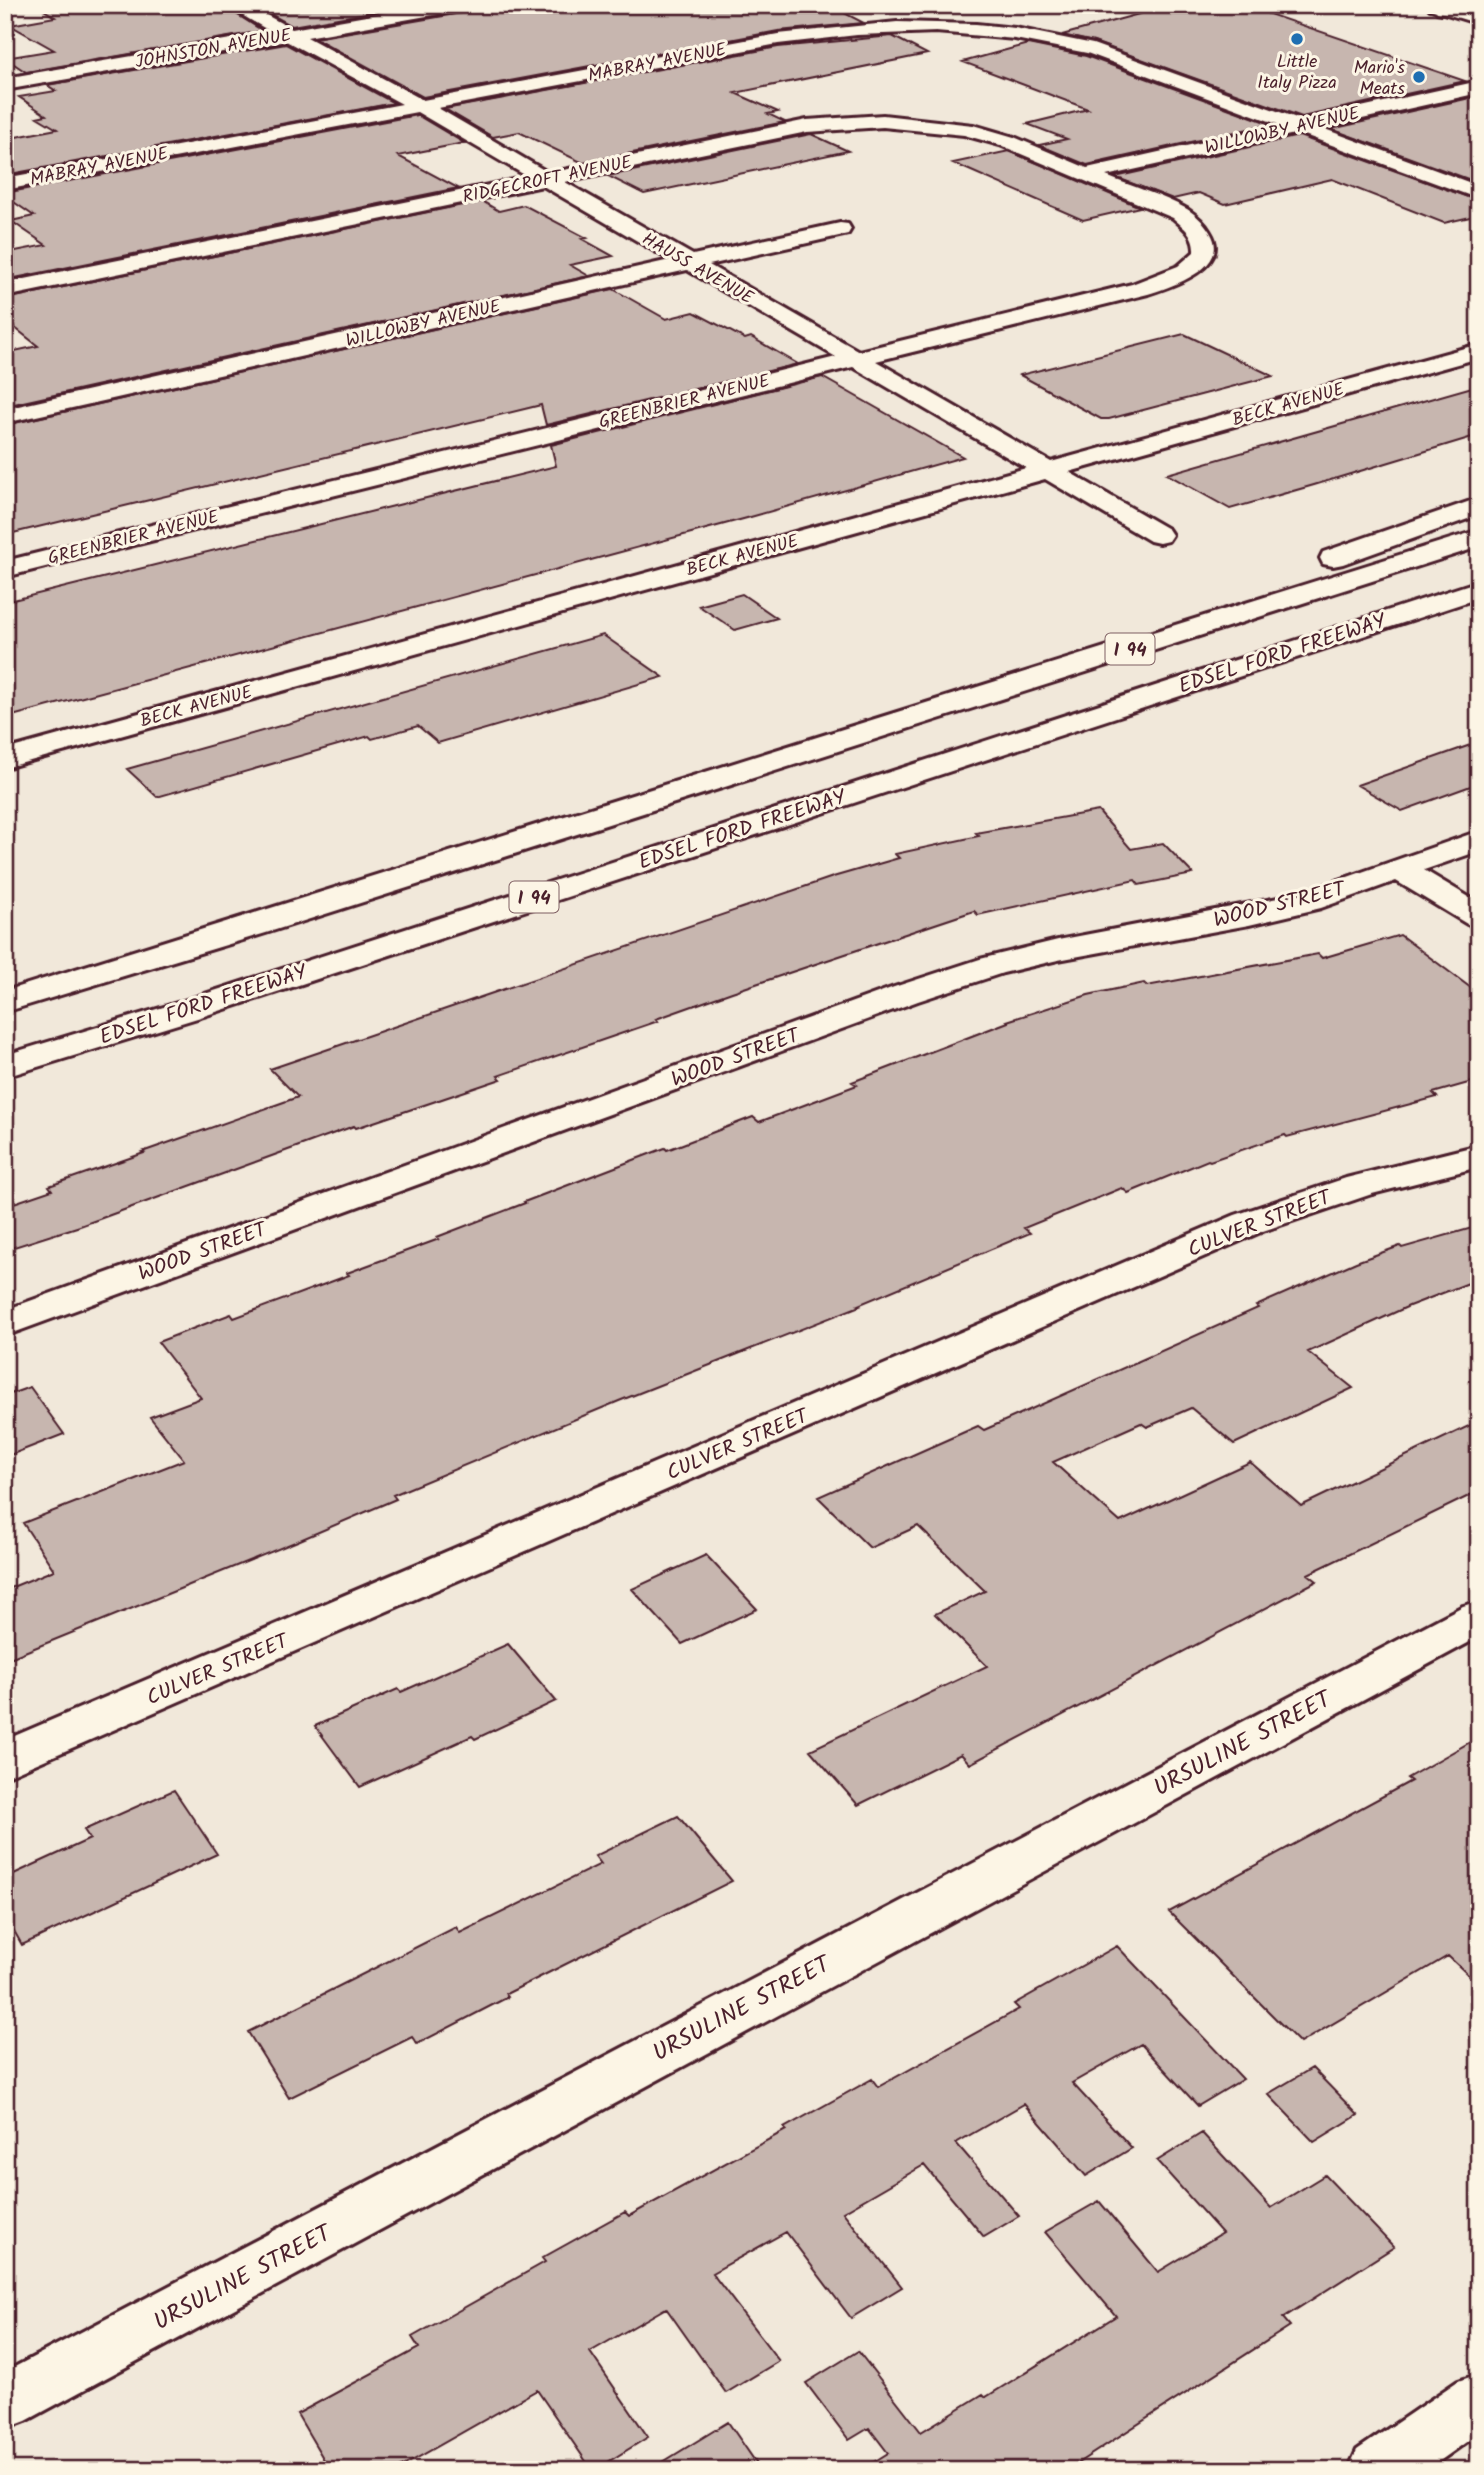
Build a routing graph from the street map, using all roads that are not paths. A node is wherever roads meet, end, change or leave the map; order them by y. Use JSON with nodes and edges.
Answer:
{"nodes":[{"id":1,"x":234,"y":5,"type":"edge"},
{"id":2,"x":461,"y":5,"type":"edge"},
{"id":3,"x":1446,"y":6,"type":"edge"},
{"id":4,"x":965,"y":8,"type":"dead end"},
{"id":5,"x":1479,"y":19,"type":"edge"},
{"id":6,"x":952,"y":27,"type":"junction"},
{"id":7,"x":290,"y":35,"type":"junction"},
{"id":8,"x":5,"y":83,"type":"edge"},
{"id":9,"x":1479,"y":87,"type":"edge"},
{"id":10,"x":420,"y":106,"type":"junction"},
{"id":11,"x":1300,"y":127,"type":"junction"},
{"id":12,"x":1086,"y":174,"type":"junction"},
{"id":13,"x":544,"y":180,"type":"junction"},
{"id":14,"x":5,"y":184,"type":"edge"},
{"id":15,"x":1479,"y":194,"type":"edge"},
{"id":16,"x":840,"y":229,"type":"dead end"},
{"id":17,"x":688,"y":263,"type":"junction"},
{"id":18,"x":5,"y":290,"type":"edge"},
{"id":19,"x":1479,"y":351,"type":"edge"},
{"id":20,"x":855,"y":359,"type":"junction"},
{"id":21,"x":5,"y":416,"type":"edge"},
{"id":22,"x":1048,"y":471,"type":"junction"},
{"id":23,"x":1479,"y":506,"type":"edge"},
{"id":24,"x":1159,"y":535,"type":"dead end"},
{"id":25,"x":1479,"y":538,"type":"edge"},
{"id":26,"x":5,"y":569,"type":"edge"},
{"id":27,"x":1479,"y":589,"type":"edge"},
{"id":28,"x":1479,"y":613,"type":"edge"},
{"id":29,"x":1061,"y":725,"type":"junction"},
{"id":30,"x":5,"y":759,"type":"edge"},
{"id":31,"x":782,"y":759,"type":"junction"},
{"id":32,"x":1479,"y":840,"type":"edge"},
{"id":33,"x":1399,"y":869,"type":"junction"},
{"id":34,"x":1479,"y":917,"type":"edge"},
{"id":35,"x":5,"y":1002,"type":"edge"},
{"id":36,"x":5,"y":1066,"type":"edge"},
{"id":37,"x":1479,"y":1156,"type":"edge"},
{"id":38,"x":5,"y":1324,"type":"edge"},
{"id":39,"x":1479,"y":1617,"type":"edge"},
{"id":40,"x":5,"y":1760,"type":"edge"},
{"id":41,"x":1479,"y":2400,"type":"edge"},
{"id":42,"x":5,"y":2402,"type":"edge"},
{"id":43,"x":1378,"y":2470,"type":"edge"}],
"edges":[{"from":1,"to":7,"type":"main road","name":"HAUSS AVENUE"},
{"from":2,"to":7,"type":"main road","name":"JOHNSTON AVENUE"},
{"from":3,"to":5,"type":"main road"},
{"from":4,"to":6,"type":"main road"},
{"from":6,"to":10,"type":"main road","name":"MABRAY AVENUE"},
{"from":6,"to":11,"type":"main road","name":"MABRAY AVENUE"},
{"from":7,"to":8,"type":"main road","name":"JOHNSTON AVENUE"},
{"from":7,"to":10,"type":"main road","name":"HAUSS AVENUE"},
{"from":9,"to":11,"type":"main road","name":"WILLOWBY AVENUE"},
{"from":10,"to":13,"type":"main road","name":"HAUSS AVENUE"},
{"from":10,"to":14,"type":"main road","name":"MABRAY AVENUE"},
{"from":11,"to":12,"type":"main road","name":"WILLOWBY AVENUE"},
{"from":11,"to":15,"type":"main road"},
{"from":12,"to":13,"type":"main road","name":"RIDGECROFT AVENUE"},
{"from":12,"to":20,"type":"main road","name":"GREENBRIER AVENUE"},
{"from":13,"to":17,"type":"main road","name":"HAUSS AVENUE"},
{"from":13,"to":18,"type":"main road","name":"RIDGECROFT AVENUE"},
{"from":16,"to":17,"type":"main road","name":"WILLOWBY AVENUE"},
{"from":17,"to":20,"type":"main road","name":"HAUSS AVENUE"},
{"from":17,"to":21,"type":"main road","name":"WILLOWBY AVENUE"},
{"from":19,"to":22,"type":"main road","name":"BECK AVENUE"},
{"from":20,"to":22,"type":"main road","name":"HAUSS AVENUE"},
{"from":20,"to":26,"type":"main road","name":"GREENBRIER AVENUE"},
{"from":22,"to":24,"type":"main road","name":"HAUSS AVENUE"},
{"from":22,"to":30,"type":"main road","name":"BECK AVENUE"},
{"from":23,"to":31,"type":"main road"},
{"from":25,"to":31,"type":"main road","number":"I 94"},
{"from":27,"to":29,"type":"main road","name":"EDSEL FORD FREEWAY","number":"I 94"},
{"from":28,"to":29,"type":"main road"},
{"from":29,"to":36,"type":"main road","name":"EDSEL FORD FREEWAY","number":"I 94"},
{"from":31,"to":35,"type":"main road","number":"I 94"},
{"from":32,"to":33,"type":"main road","name":"WOOD STREET"},
{"from":33,"to":34,"type":"main road"},
{"from":33,"to":38,"type":"main road","name":"WOOD STREET"},
{"from":37,"to":40,"type":"main road","name":"CULVER STREET"},
{"from":39,"to":42,"type":"main road","name":"URSULINE STREET"},
{"from":41,"to":43,"type":"main road"}]}
